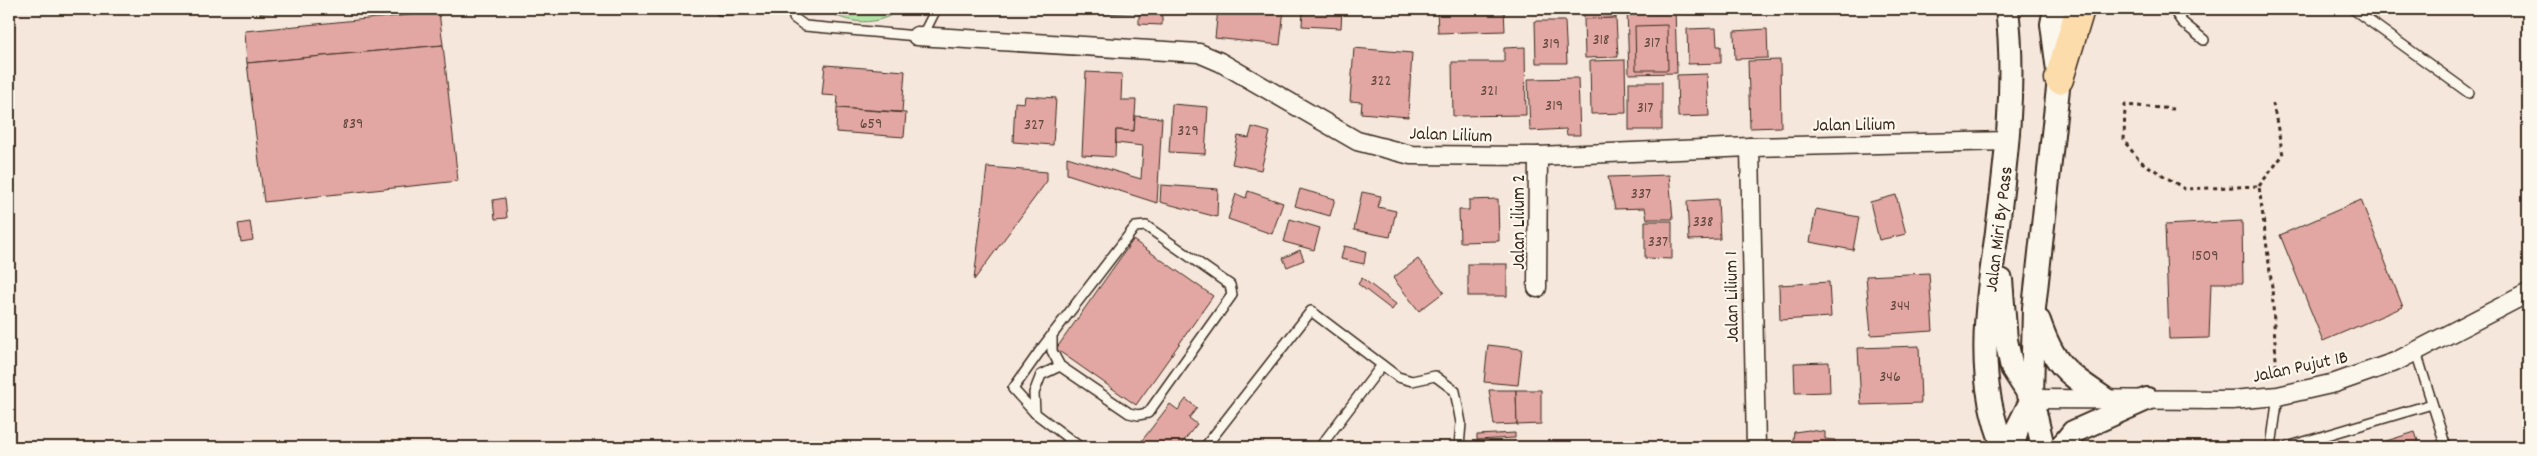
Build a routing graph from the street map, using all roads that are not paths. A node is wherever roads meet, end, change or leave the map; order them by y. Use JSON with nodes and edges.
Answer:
{"nodes":[{"id":1,"x":740,"y":9,"type":"edge"},
{"id":2,"x":792,"y":9,"type":"edge"},
{"id":3,"x":936,"y":9,"type":"edge"},
{"id":4,"x":2007,"y":9,"type":"edge"},
{"id":5,"x":2055,"y":9,"type":"edge"},
{"id":6,"x":2080,"y":9,"type":"edge"},
{"id":7,"x":2173,"y":9,"type":"edge"},
{"id":8,"x":2353,"y":9,"type":"edge"},
{"id":9,"x":720,"y":10,"type":"edge"},
{"id":10,"x":917,"y":36,"type":"junction"},
{"id":11,"x":2204,"y":40,"type":"dead end"},
{"id":12,"x":2059,"y":79,"type":"junction"},
{"id":13,"x":2469,"y":93,"type":"dead end"},
{"id":14,"x":2008,"y":141,"type":"junction"},
{"id":15,"x":1750,"y":146,"type":"junction"},
{"id":16,"x":1538,"y":156,"type":"junction"},
{"id":17,"x":1996,"y":240,"type":"junction"},
{"id":18,"x":1538,"y":288,"type":"dead end"},
{"id":19,"x":2528,"y":293,"type":"edge"},
{"id":20,"x":2034,"y":308,"type":"junction"},
{"id":21,"x":1052,"y":334,"type":"junction"},
{"id":22,"x":2416,"y":352,"type":"junction"},
{"id":23,"x":1382,"y":365,"type":"junction"},
{"id":24,"x":1060,"y":366,"type":"junction"},
{"id":25,"x":2278,"y":396,"type":"junction"},
{"id":26,"x":2032,"y":399,"type":"junction"},
{"id":27,"x":2104,"y":399,"type":"junction"},
{"id":28,"x":2148,"y":399,"type":"junction"},
{"id":29,"x":2432,"y":404,"type":"junction"},
{"id":30,"x":1035,"y":413,"type":"junction"},
{"id":31,"x":1210,"y":446,"type":"edge"},
{"id":32,"x":1080,"y":447,"type":"edge"},
{"id":33,"x":1320,"y":447,"type":"edge"},
{"id":34,"x":1459,"y":447,"type":"edge"},
{"id":35,"x":1756,"y":447,"type":"edge"},
{"id":36,"x":2004,"y":447,"type":"edge"},
{"id":37,"x":2013,"y":447,"type":"edge"},
{"id":38,"x":2043,"y":447,"type":"edge"},
{"id":39,"x":2061,"y":447,"type":"edge"},
{"id":40,"x":2271,"y":447,"type":"edge"},
{"id":41,"x":2287,"y":447,"type":"edge"},
{"id":42,"x":2446,"y":447,"type":"edge"}],
"edges":[{"from":1,"to":9,"type":"lane"},
{"from":2,"to":10,"type":"lane"},
{"from":3,"to":10,"type":"lane"},
{"from":4,"to":14,"type":"street","name":"Jalan Miri By Pass"},
{"from":5,"to":12,"type":"street"},
{"from":6,"to":12,"type":"highway"},
{"from":7,"to":11,"type":"lane"},
{"from":8,"to":13,"type":"lane"},
{"from":10,"to":16,"type":"street","name":"Jalan Lilium"},
{"from":12,"to":20,"type":"street"},
{"from":14,"to":15,"type":"street","name":"Jalan Lilium"},
{"from":14,"to":17,"type":"street","name":"Jalan Miri By Pass"},
{"from":15,"to":16,"type":"street","name":"Jalan Lilium"},
{"from":15,"to":35,"type":"street","name":"Jalan Lilium 1"},
{"from":16,"to":18,"type":"street","name":"Jalan Lilium 2"},
{"from":17,"to":26,"type":"street"},
{"from":17,"to":36,"type":"street","name":"Jalan Miri By Pass"},
{"from":19,"to":22,"type":"street","name":"Jalan Pujut 1B"},
{"from":20,"to":26,"type":"street"},
{"from":20,"to":27,"type":"street"},
{"from":21,"to":24,"type":"lane"},
{"from":21,"to":24,"type":"lane"},
{"from":21,"to":30,"type":"lane"},
{"from":22,"to":25,"type":"street","name":"Jalan Pujut 1B"},
{"from":22,"to":29,"type":"lane"},
{"from":23,"to":31,"type":"lane"},
{"from":23,"to":33,"type":"lane"},
{"from":23,"to":34,"type":"lane"},
{"from":24,"to":30,"type":"lane"},
{"from":25,"to":28,"type":"street","name":"Jalan Pujut 1B"},
{"from":25,"to":40,"type":"lane"},
{"from":26,"to":27,"type":"street","name":"Jalan Pujut 1B"},
{"from":26,"to":37,"type":"street"},
{"from":26,"to":38,"type":"street"},
{"from":27,"to":28,"type":"street","name":"Jalan Pujut 1B"},
{"from":28,"to":39,"type":"street"},
{"from":29,"to":41,"type":"lane"},
{"from":29,"to":42,"type":"lane"},
{"from":30,"to":32,"type":"lane"}]}
